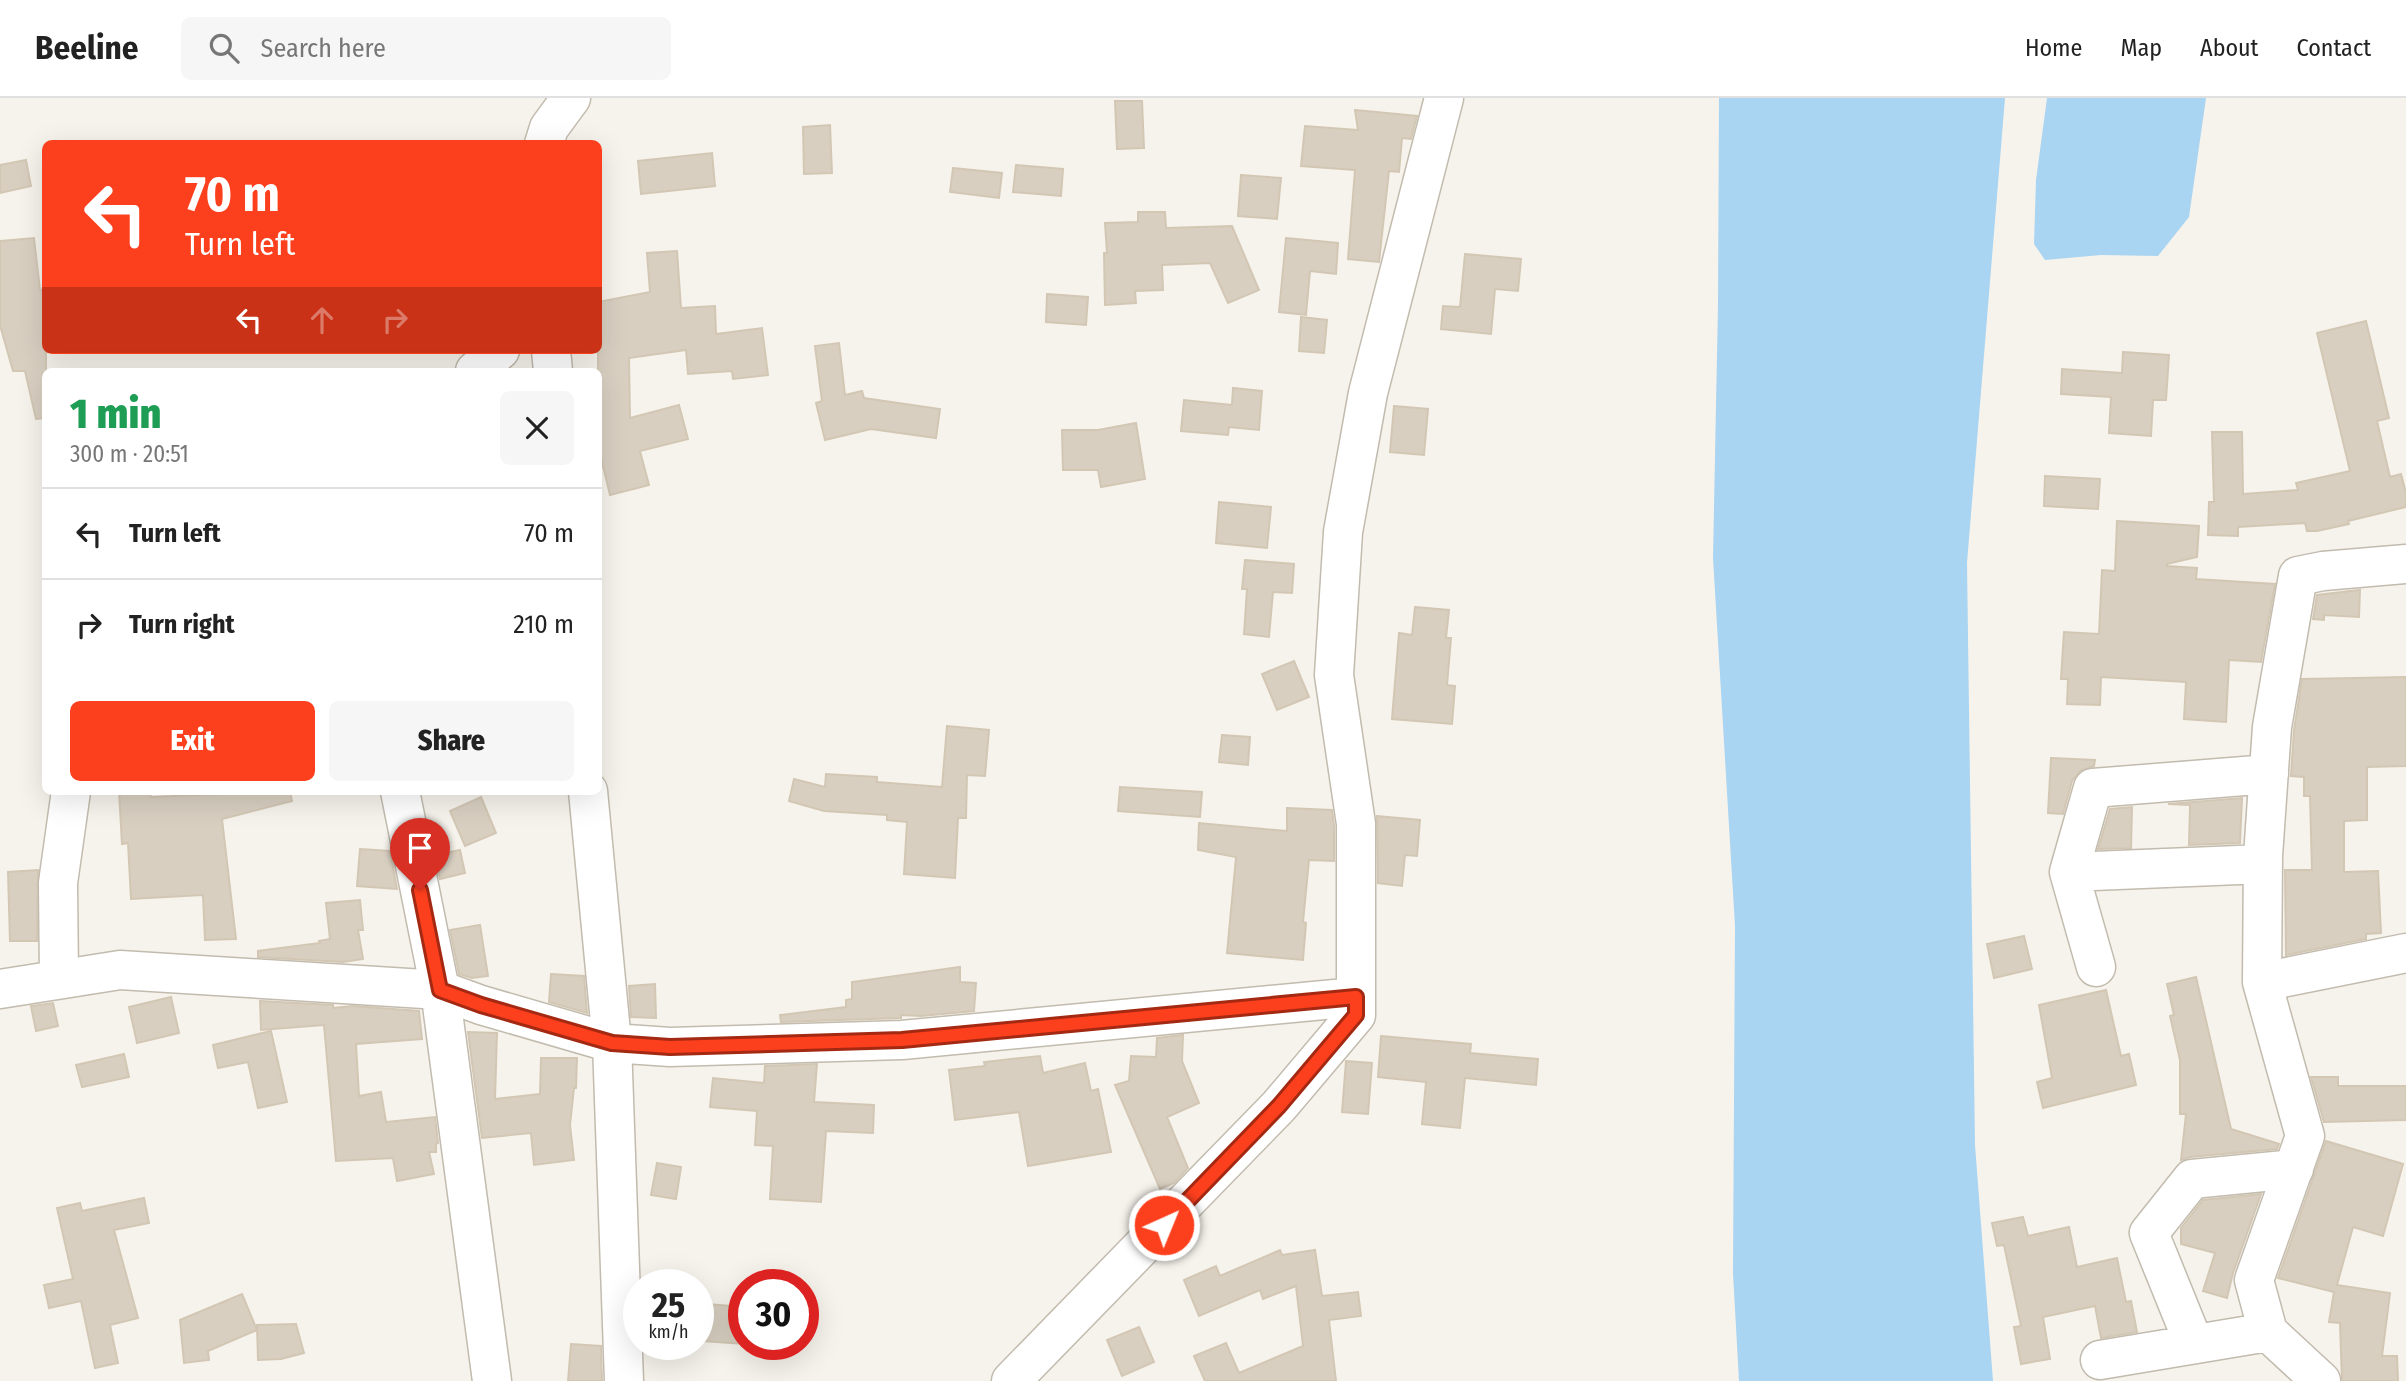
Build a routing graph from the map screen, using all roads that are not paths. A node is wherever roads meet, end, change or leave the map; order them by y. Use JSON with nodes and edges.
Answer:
{"nodes":[{"id":1,"x":570,"y":98,"type":"edge"},
{"id":2,"x":1444,"y":98,"type":"edge"},
{"id":3,"x":545,"y":140,"type":"edge"},
{"id":4,"x":495,"y":354,"type":"edge"},
{"id":5,"x":479,"y":368,"type":"edge"},
{"id":6,"x":2406,"y":564,"type":"edge"},
{"id":7,"x":2269,"y":774,"type":"junction"},
{"id":8,"x":70,"y":795,"type":"edge"},
{"id":9,"x":401,"y":795,"type":"edge"},
{"id":10,"x":588,"y":795,"type":"edge"},
{"id":11,"x":2263,"y":864,"type":"junction"},
{"id":12,"x":2069,"y":872,"type":"junction"},
{"id":13,"x":2406,"y":953,"type":"edge"},
{"id":14,"x":2096,"y":967,"type":"dead end"},
{"id":15,"x":59,"y":979,"type":"junction"},
{"id":16,"x":2262,"y":982,"type":"junction"},
{"id":17,"x":0,"y":989,"type":"edge"},
{"id":18,"x":440,"y":990,"type":"junction"},
{"id":19,"x":1356,"y":997,"type":"junction"},
{"id":20,"x":612,"y":1043,"type":"junction"},
{"id":21,"x":2294,"y":1169,"type":"junction"},
{"id":22,"x":2268,"y":1332,"type":"junction"},
{"id":23,"x":2194,"y":1344,"type":"junction"},
{"id":24,"x":2100,"y":1360,"type":"dead end"},
{"id":25,"x":492,"y":1381,"type":"edge"},
{"id":26,"x":624,"y":1381,"type":"edge"},
{"id":27,"x":1011,"y":1381,"type":"edge"},
{"id":28,"x":2321,"y":1381,"type":"edge"}],
"edges":[{"from":1,"to":3,"type":"street"},
{"from":2,"to":19,"type":"street"},
{"from":4,"to":5,"type":"street"},
{"from":6,"to":7,"type":"street"},
{"from":7,"to":11,"type":"street"},
{"from":7,"to":12,"type":"street"},
{"from":8,"to":15,"type":"street"},
{"from":9,"to":18,"type":"street"},
{"from":10,"to":20,"type":"street"},
{"from":11,"to":12,"type":"street"},
{"from":11,"to":16,"type":"street"},
{"from":12,"to":14,"type":"street"},
{"from":13,"to":16,"type":"street"},
{"from":15,"to":17,"type":"street"},
{"from":15,"to":18,"type":"street"},
{"from":16,"to":21,"type":"street"},
{"from":18,"to":20,"type":"street"},
{"from":18,"to":25,"type":"street"},
{"from":19,"to":20,"type":"street"},
{"from":19,"to":27,"type":"street"},
{"from":20,"to":26,"type":"street"},
{"from":21,"to":22,"type":"street"},
{"from":21,"to":23,"type":"street"},
{"from":22,"to":23,"type":"street"},
{"from":22,"to":28,"type":"street"},
{"from":23,"to":24,"type":"street"}]}
